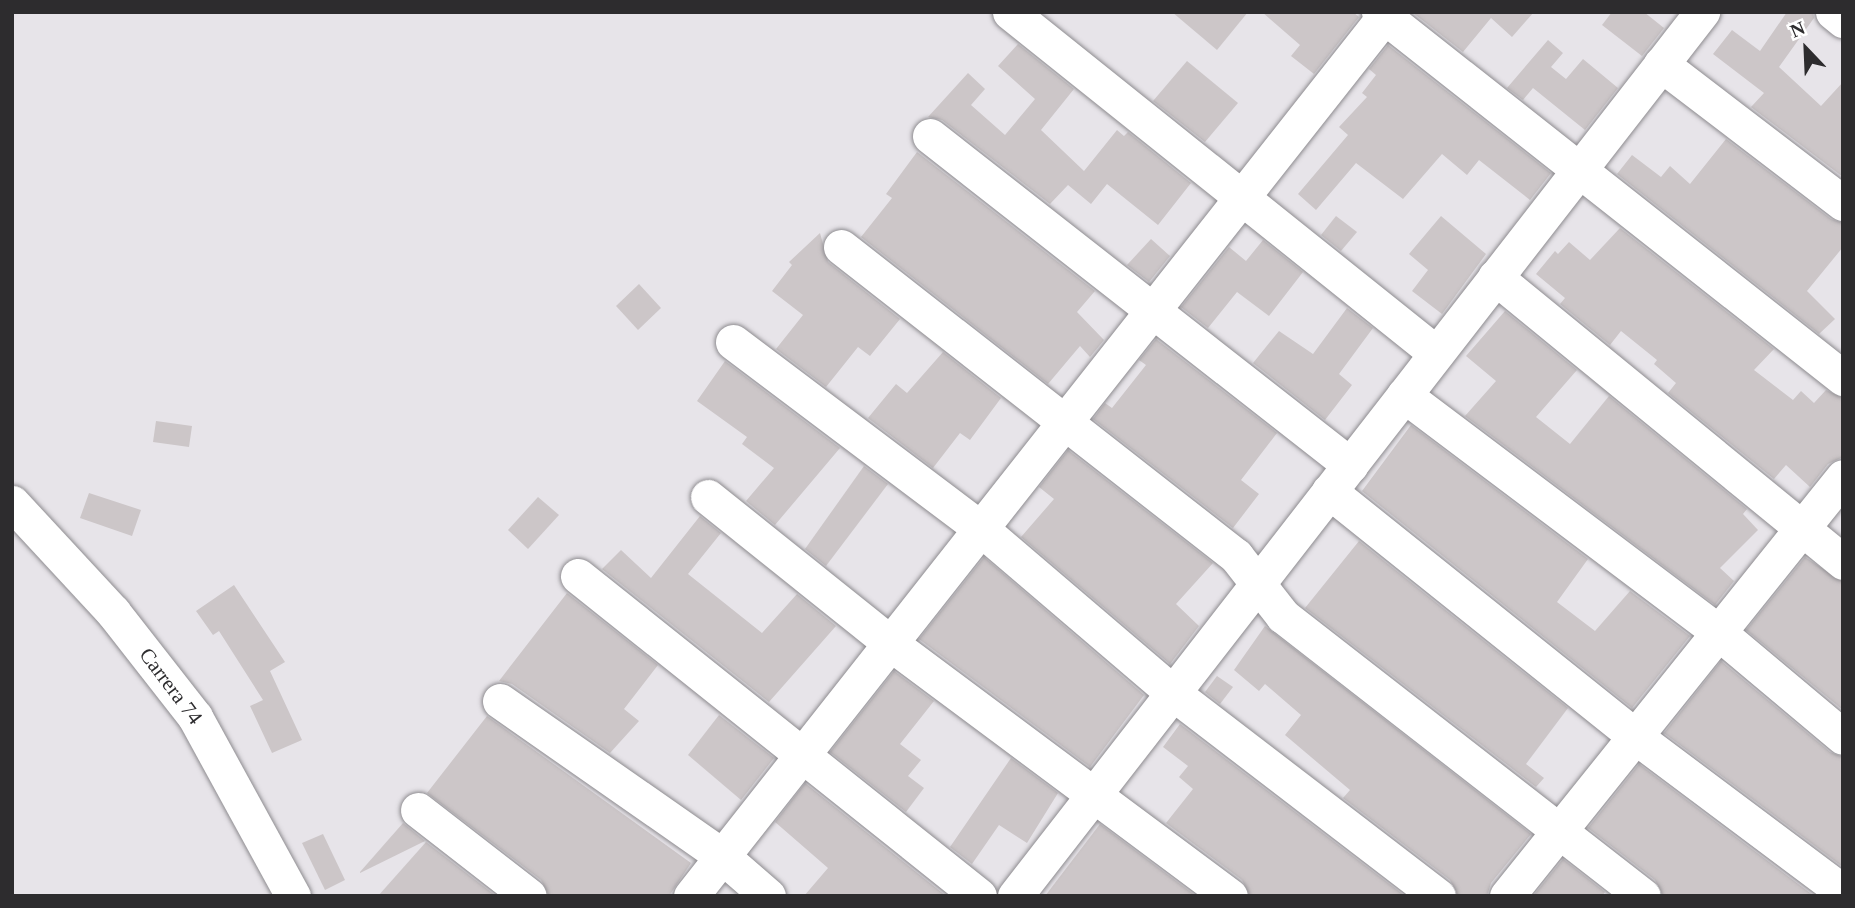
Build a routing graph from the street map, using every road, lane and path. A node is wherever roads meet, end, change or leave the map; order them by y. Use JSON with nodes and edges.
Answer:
{"nodes":[{"id":1,"x":1010,"y":12,"type":"edge"},
{"id":2,"x":1702,"y":12,"type":"edge"},
{"id":3,"x":1833,"y":12,"type":"edge"},
{"id":4,"x":1383,"y":14,"type":"edge"},
{"id":5,"x":1843,"y":20,"type":"edge"},
{"id":6,"x":1661,"y":64,"type":"junction"},
{"id":7,"x":930,"y":136,"type":"dead end"},
{"id":8,"x":1579,"y":170,"type":"junction"},
{"id":9,"x":1241,"y":198,"type":"junction"},
{"id":10,"x":1843,"y":203,"type":"edge"},
{"id":11,"x":841,"y":247,"type":"dead end"},
{"id":12,"x":1495,"y":277,"type":"junction"},
{"id":13,"x":1152,"y":311,"type":"junction"},
{"id":14,"x":733,"y":342,"type":"dead end"},
{"id":15,"x":1436,"y":353,"type":"junction"},
{"id":16,"x":1843,"y":377,"type":"edge"},
{"id":17,"x":1404,"y":395,"type":"junction"},
{"id":18,"x":1067,"y":419,"type":"junction"},
{"id":19,"x":1843,"y":477,"type":"edge"},
{"id":20,"x":1339,"y":478,"type":"junction"},
{"id":21,"x":708,"y":498,"type":"dead end"},
{"id":22,"x":12,"y":503,"type":"edge"},
{"id":23,"x":980,"y":528,"type":"junction"},
{"id":24,"x":1799,"y":528,"type":"junction"},
{"id":25,"x":1843,"y":562,"type":"edge"},
{"id":26,"x":578,"y":576,"type":"dead end"},
{"id":27,"x":1258,"y":583,"type":"junction"},
{"id":28,"x":1718,"y":632,"type":"junction"},
{"id":29,"x":890,"y":643,"type":"junction"},
{"id":30,"x":1173,"y":692,"type":"junction"},
{"id":31,"x":500,"y":701,"type":"dead end"},
{"id":32,"x":1636,"y":737,"type":"junction"},
{"id":33,"x":1843,"y":737,"type":"edge"},
{"id":34,"x":802,"y":755,"type":"junction"},
{"id":35,"x":1095,"y":792,"type":"junction"},
{"id":36,"x":418,"y":810,"type":"dead end"},
{"id":37,"x":1561,"y":831,"type":"junction"},
{"id":38,"x":722,"y":856,"type":"junction"},
{"id":39,"x":1843,"y":892,"type":"edge"},
{"id":40,"x":1018,"y":895,"type":"edge"},
{"id":41,"x":293,"y":896,"type":"edge"},
{"id":42,"x":529,"y":896,"type":"edge"},
{"id":43,"x":691,"y":896,"type":"edge"},
{"id":44,"x":768,"y":896,"type":"edge"},
{"id":45,"x":979,"y":896,"type":"edge"},
{"id":46,"x":1230,"y":896,"type":"edge"},
{"id":47,"x":1438,"y":896,"type":"edge"},
{"id":48,"x":1507,"y":896,"type":"edge"},
{"id":49,"x":1643,"y":896,"type":"edge"}],
"edges":[{"from":1,"to":9,"type":"street"},
{"from":2,"to":6,"type":"street"},
{"from":3,"to":5,"type":"street"},
{"from":4,"to":8,"type":"street"},
{"from":4,"to":9,"type":"street"},
{"from":6,"to":8,"type":"street"},
{"from":6,"to":10,"type":"street"},
{"from":7,"to":13,"type":"street"},
{"from":8,"to":12,"type":"street"},
{"from":8,"to":16,"type":"street"},
{"from":9,"to":13,"type":"street"},
{"from":9,"to":15,"type":"street"},
{"from":11,"to":18,"type":"street"},
{"from":12,"to":15,"type":"street"},
{"from":12,"to":24,"type":"street"},
{"from":13,"to":18,"type":"street"},
{"from":13,"to":20,"type":"street"},
{"from":14,"to":23,"type":"street"},
{"from":15,"to":17,"type":"street"},
{"from":17,"to":20,"type":"street"},
{"from":17,"to":28,"type":"street"},
{"from":18,"to":23,"type":"street"},
{"from":18,"to":27,"type":"street"},
{"from":19,"to":24,"type":"street"},
{"from":20,"to":27,"type":"street"},
{"from":20,"to":32,"type":"street"},
{"from":21,"to":29,"type":"street"},
{"from":22,"to":41,"type":"street","name":"Carrera 74"},
{"from":23,"to":29,"type":"street"},
{"from":23,"to":30,"type":"street"},
{"from":24,"to":25,"type":"street"},
{"from":24,"to":28,"type":"street"},
{"from":26,"to":34,"type":"street"},
{"from":27,"to":30,"type":"street"},
{"from":27,"to":37,"type":"street"},
{"from":28,"to":32,"type":"street"},
{"from":28,"to":33,"type":"street"},
{"from":29,"to":34,"type":"street"},
{"from":29,"to":35,"type":"street"},
{"from":30,"to":35,"type":"street"},
{"from":30,"to":47,"type":"street"},
{"from":31,"to":38,"type":"street"},
{"from":32,"to":37,"type":"street"},
{"from":32,"to":39,"type":"street"},
{"from":34,"to":38,"type":"street"},
{"from":34,"to":45,"type":"street"},
{"from":35,"to":40,"type":"street"},
{"from":35,"to":46,"type":"street"},
{"from":36,"to":42,"type":"street"},
{"from":37,"to":48,"type":"street"},
{"from":37,"to":49,"type":"street"},
{"from":38,"to":43,"type":"street"},
{"from":38,"to":44,"type":"street"}]}
